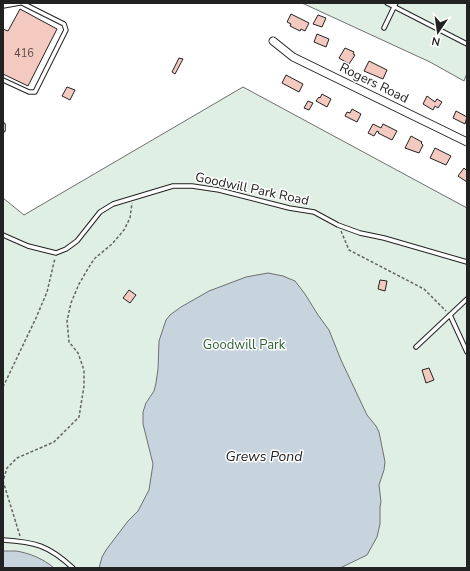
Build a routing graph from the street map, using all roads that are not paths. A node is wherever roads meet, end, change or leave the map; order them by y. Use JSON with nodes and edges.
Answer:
{"nodes":[{"id":1,"x":21,"y":3,"type":"edge"},
{"id":2,"x":387,"y":3,"type":"edge"},
{"id":3,"x":395,"y":5,"type":"edge"},
{"id":4,"x":3,"y":6,"type":"edge"},
{"id":5,"x":384,"y":28,"type":"dead end"},
{"id":6,"x":273,"y":41,"type":"dead end"},
{"id":7,"x":467,"y":44,"type":"edge"},
{"id":8,"x":3,"y":80,"type":"edge"},
{"id":9,"x":3,"y":125,"type":"edge"},
{"id":10,"x":3,"y":130,"type":"edge"},
{"id":11,"x":467,"y":142,"type":"edge"},
{"id":12,"x":3,"y":235,"type":"edge"},
{"id":13,"x":467,"y":262,"type":"edge"},
{"id":14,"x":467,"y":299,"type":"edge"},
{"id":15,"x":450,"y":315,"type":"junction"},
{"id":16,"x":416,"y":347,"type":"dead end"},
{"id":17,"x":467,"y":352,"type":"edge"},
{"id":18,"x":3,"y":540,"type":"edge"},
{"id":19,"x":72,"y":568,"type":"edge"}],
"edges":[{"from":1,"to":4,"type":"lane"},
{"from":1,"to":8,"type":"lane"},
{"from":2,"to":3,"type":"lane"},
{"from":3,"to":5,"type":"lane"},
{"from":3,"to":7,"type":"lane"},
{"from":6,"to":11,"type":"street","name":"Rogers Road"},
{"from":9,"to":10,"type":"lane"},
{"from":12,"to":13,"type":"lane","name":"Goodwill Park Road"},
{"from":14,"to":15,"type":"lane"},
{"from":15,"to":16,"type":"lane"},
{"from":15,"to":17,"type":"lane"},
{"from":18,"to":19,"type":"lane"}]}
